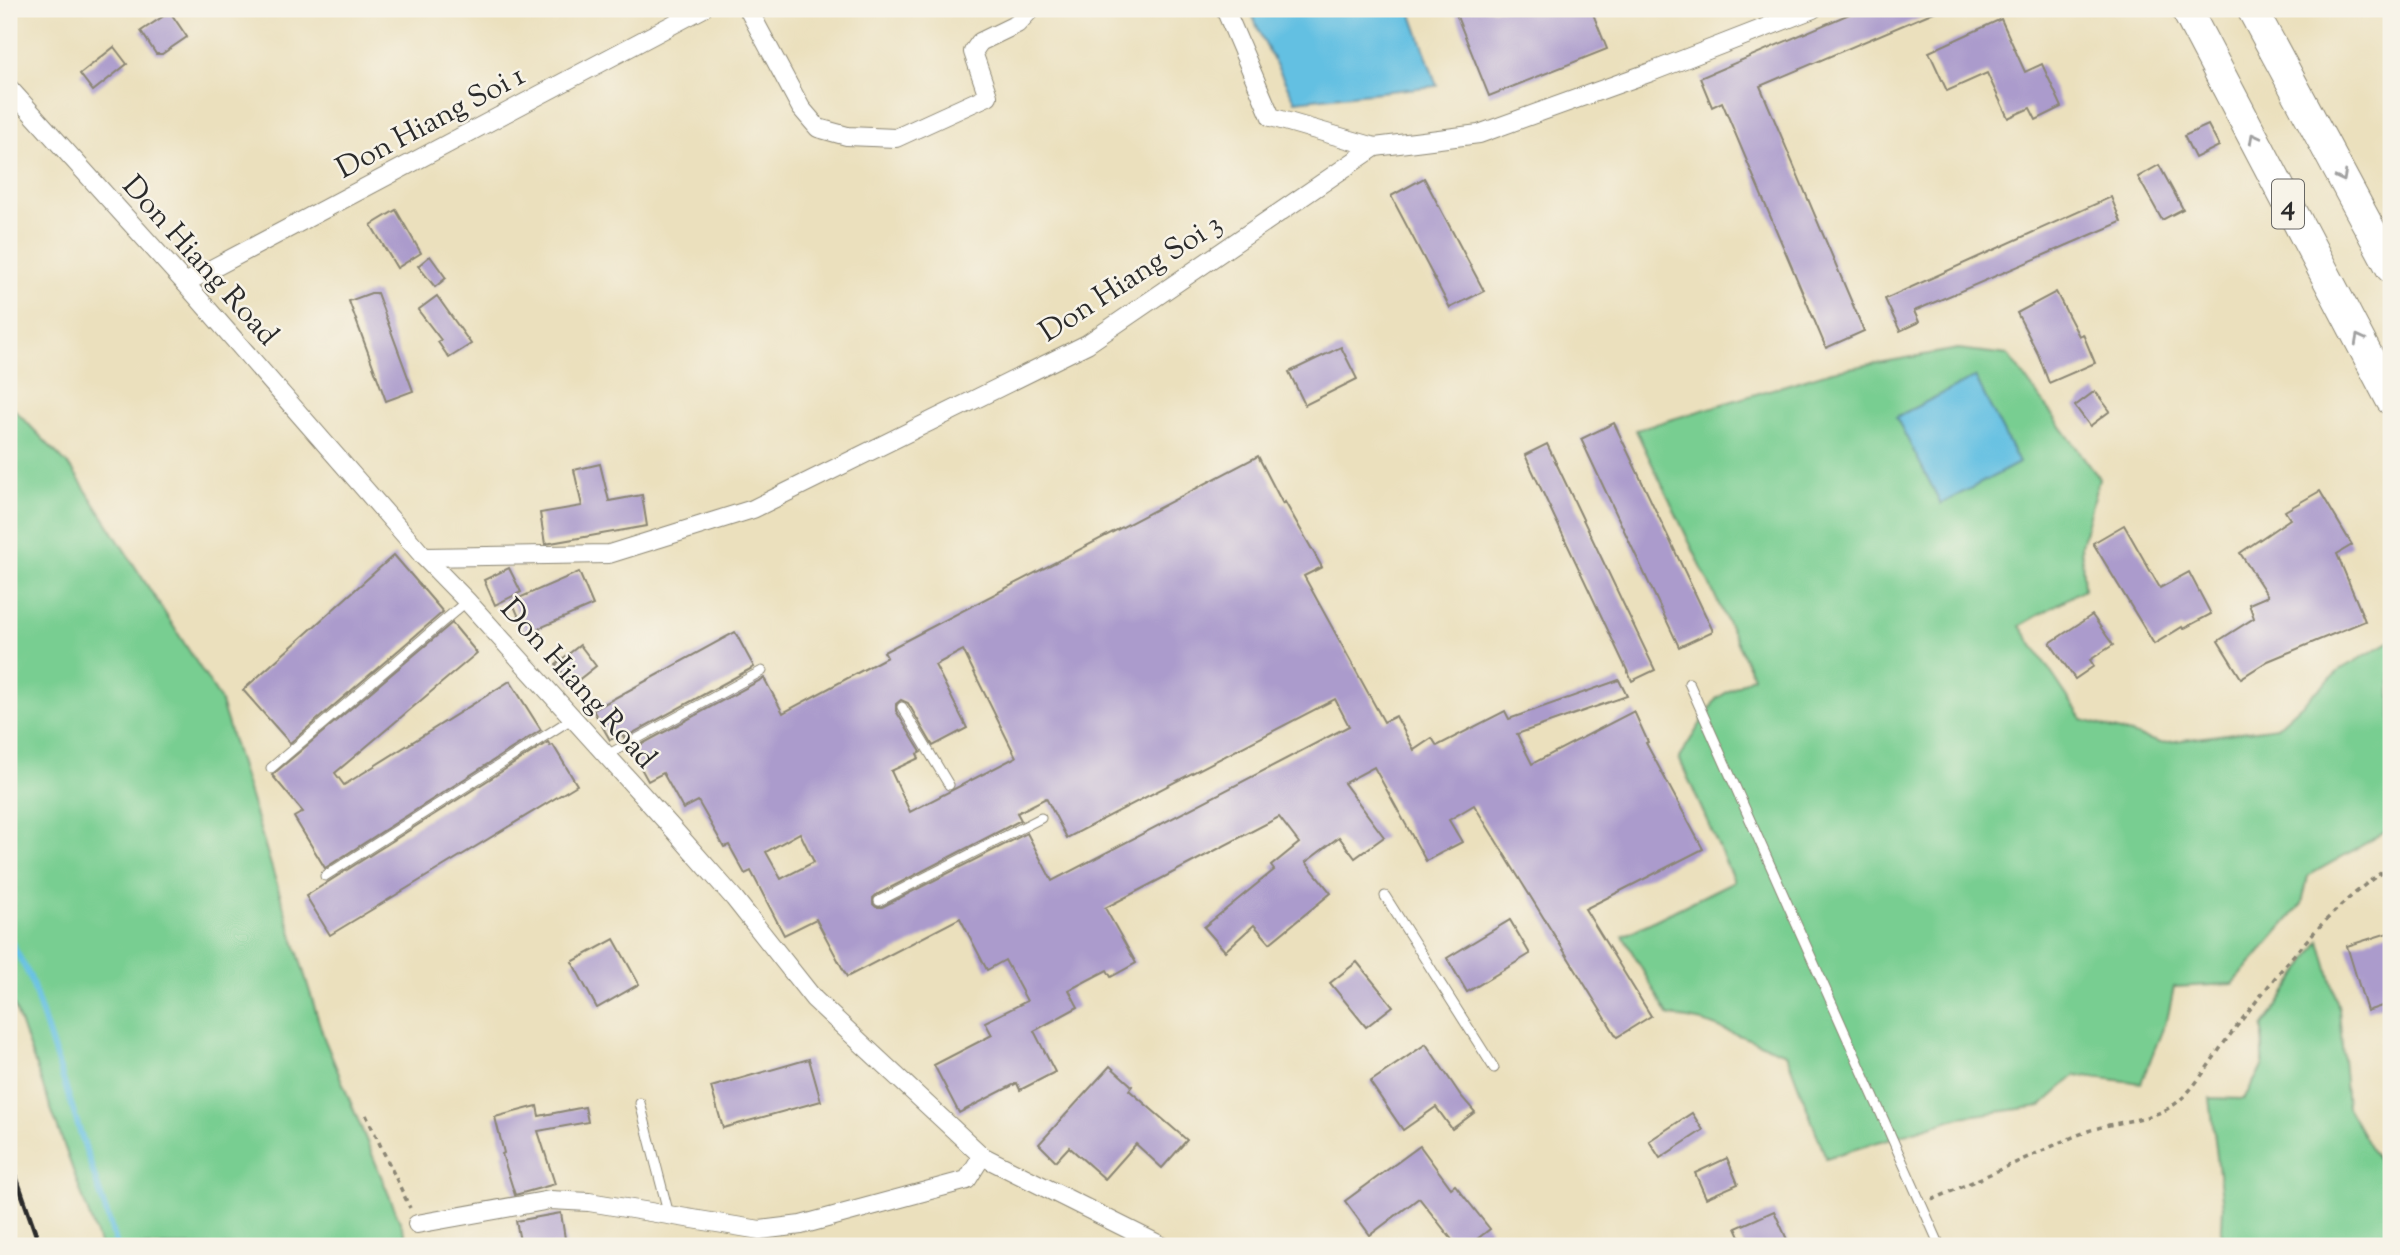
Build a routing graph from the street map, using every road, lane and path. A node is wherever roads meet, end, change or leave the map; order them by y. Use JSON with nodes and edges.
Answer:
{"nodes":[{"id":1,"x":702,"y":9,"type":"edge"},
{"id":2,"x":748,"y":9,"type":"edge"},
{"id":3,"x":1031,"y":9,"type":"edge"},
{"id":4,"x":1225,"y":9,"type":"edge"},
{"id":5,"x":1814,"y":9,"type":"edge"},
{"id":6,"x":2186,"y":9,"type":"edge"},
{"id":7,"x":2252,"y":9,"type":"edge"},
{"id":8,"x":9,"y":88,"type":"edge"},
{"id":9,"x":1375,"y":146,"type":"junction"},
{"id":10,"x":2383,"y":234,"type":"edge"},
{"id":11,"x":2391,"y":268,"type":"edge"},
{"id":12,"x":185,"y":283,"type":"junction"},
{"id":13,"x":2391,"y":400,"type":"edge"},
{"id":14,"x":424,"y":557,"type":"junction"},
{"id":15,"x":467,"y":601,"type":"junction"},
{"id":16,"x":762,"y":671,"type":"dead end"},
{"id":17,"x":1689,"y":683,"type":"dead end"},
{"id":18,"x":902,"y":707,"type":"dead end"},
{"id":19,"x":573,"y":718,"type":"junction"},
{"id":20,"x":607,"y":755,"type":"junction"},
{"id":21,"x":271,"y":768,"type":"dead end"},
{"id":22,"x":949,"y":785,"type":"dead end"},
{"id":23,"x":1041,"y":818,"type":"dead end"},
{"id":24,"x":2391,"y":866,"type":"edge"},
{"id":25,"x":325,"y":876,"type":"dead end"},
{"id":26,"x":1385,"y":896,"type":"dead end"},
{"id":27,"x":879,"y":901,"type":"dead end"},
{"id":28,"x":1494,"y":1068,"type":"dead end"},
{"id":29,"x":640,"y":1102,"type":"dead end"},
{"id":30,"x":366,"y":1115,"type":"dead end"},
{"id":31,"x":982,"y":1156,"type":"junction"},
{"id":32,"x":1922,"y":1205,"type":"junction"},
{"id":33,"x":669,"y":1215,"type":"junction"},
{"id":34,"x":418,"y":1224,"type":"joint"},
{"id":35,"x":1161,"y":1246,"type":"edge"},
{"id":36,"x":1940,"y":1246,"type":"edge"}],
"edges":[{"from":1,"to":12,"type":"street","name":"Don Hiang Soi 1"},
{"from":2,"to":3,"type":"street"},
{"from":4,"to":9,"type":"street"},
{"from":5,"to":9,"type":"street","name":"Don Hiang Soi 3"},
{"from":13,"to":6,"type":"highway","number":"4","one_way":true},
{"from":7,"to":10,"type":"highway","number":"4","one_way":true},
{"from":8,"to":12,"type":"street","name":"Don Hiang Road"},
{"from":9,"to":14,"type":"street","name":"Don Hiang Soi 3"},
{"from":10,"to":11,"type":"highway","number":"4"},
{"from":12,"to":14,"type":"street","name":"Don Hiang Road"},
{"from":14,"to":15,"type":"street","name":"Don Hiang Road"},
{"from":15,"to":19,"type":"street","name":"Don Hiang Road"},
{"from":15,"to":21,"type":"lane"},
{"from":16,"to":20,"type":"lane"},
{"from":17,"to":32,"type":"lane"},
{"from":18,"to":22,"type":"lane"},
{"from":19,"to":20,"type":"street","name":"Don Hiang Road"},
{"from":19,"to":25,"type":"lane"},
{"from":20,"to":31,"type":"street","name":"Don Hiang Road"},
{"from":23,"to":27,"type":"lane"},
{"from":24,"to":32,"type":"path"},
{"from":26,"to":28,"type":"lane"},
{"from":29,"to":33,"type":"lane"},
{"from":30,"to":34,"type":"path"},
{"from":31,"to":33,"type":"street"},
{"from":31,"to":35,"type":"street","name":"Don Hiang Road"},
{"from":32,"to":36,"type":"lane"},
{"from":33,"to":34,"type":"street"}]}
